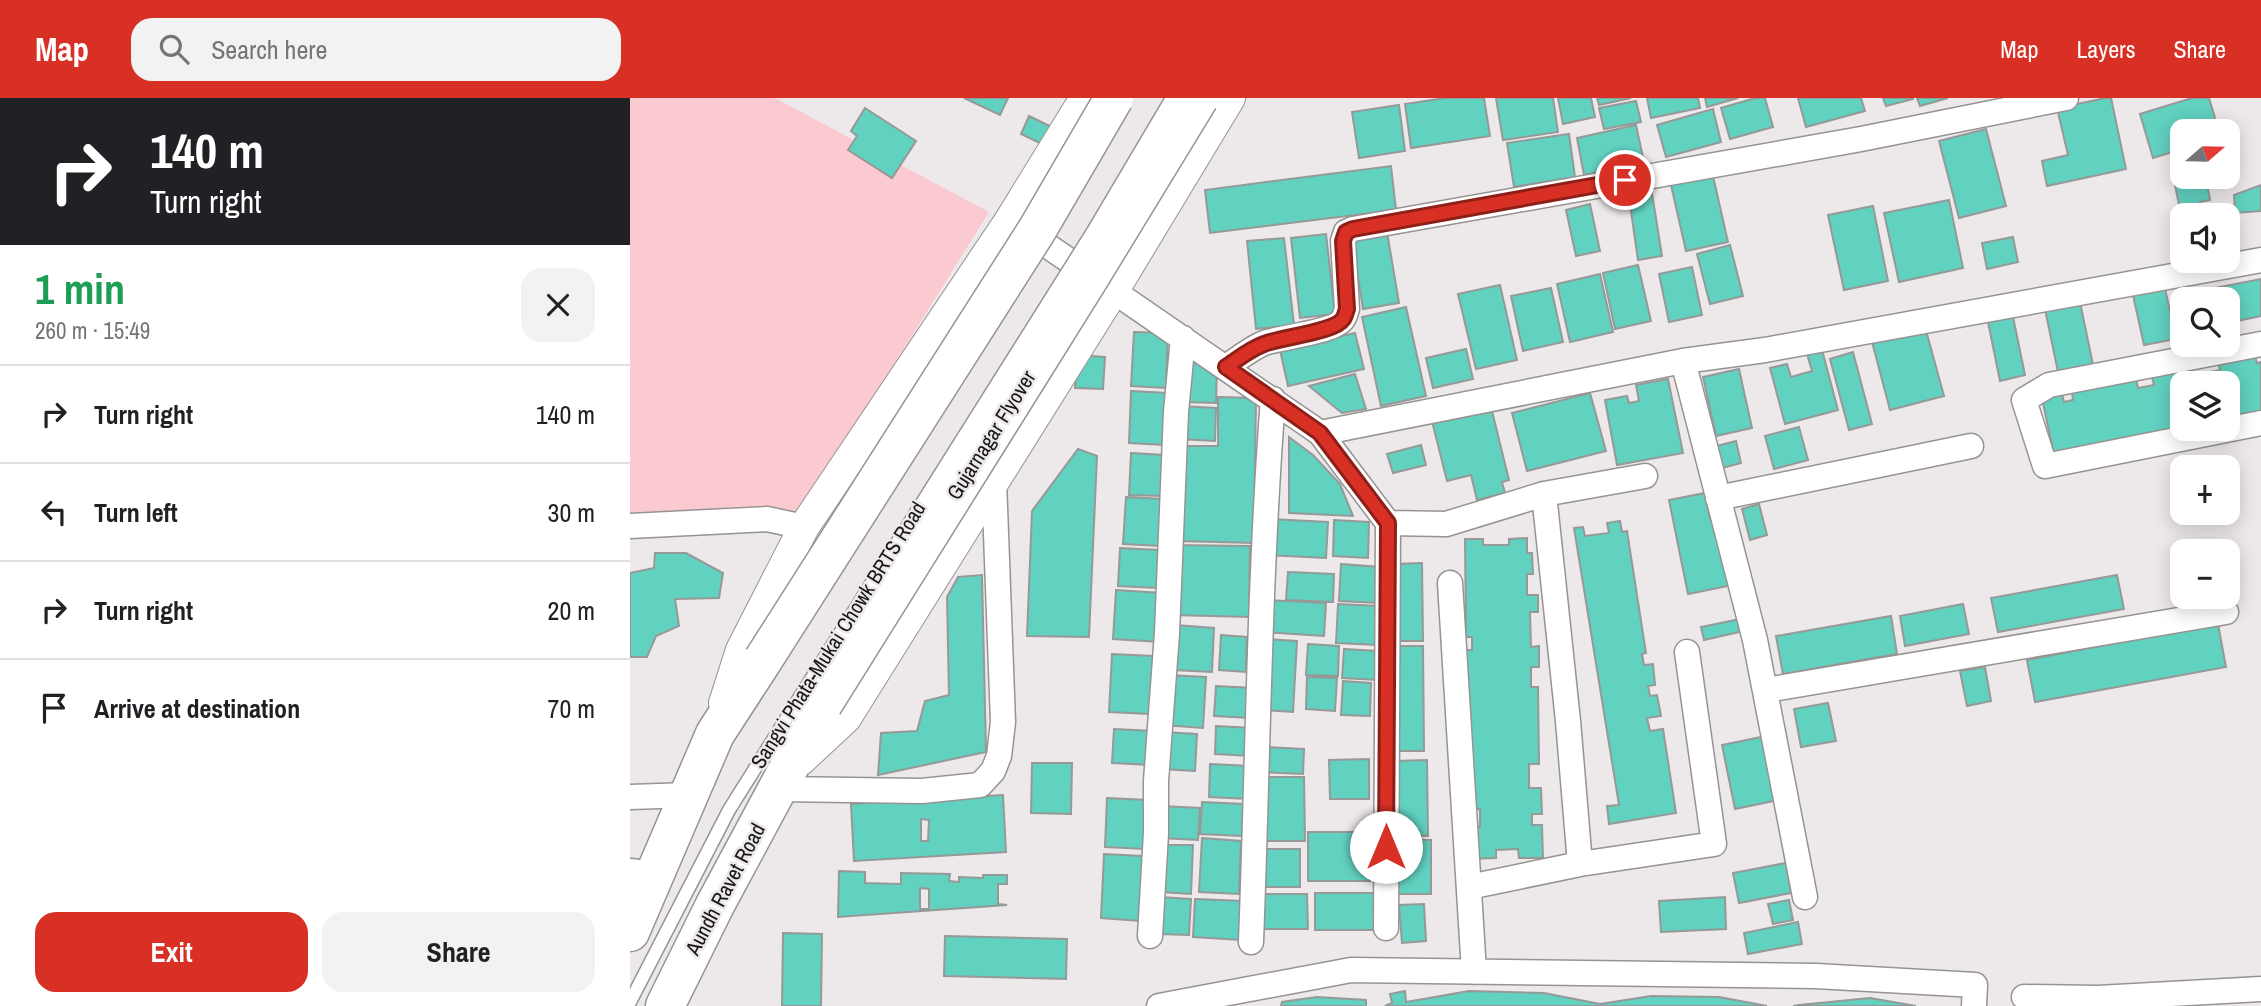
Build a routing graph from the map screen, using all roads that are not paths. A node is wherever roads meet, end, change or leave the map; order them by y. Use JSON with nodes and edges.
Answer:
{"nodes":[{"id":1,"x":1084,"y":98,"type":"edge"},
{"id":2,"x":1114,"y":98,"type":"edge"},
{"id":3,"x":1172,"y":98,"type":"edge"},
{"id":4,"x":1199,"y":98,"type":"edge"},
{"id":5,"x":1230,"y":98,"type":"edge"},
{"id":6,"x":2066,"y":98,"type":"edge"},
{"id":7,"x":1010,"y":220,"type":"junction"},
{"id":8,"x":2261,"y":260,"type":"edge"},
{"id":9,"x":1114,"y":290,"type":"junction"},
{"id":10,"x":1184,"y":338,"type":"junction"},
{"id":11,"x":2261,"y":344,"type":"edge"},
{"id":12,"x":1683,"y":361,"type":"junction"},
{"id":13,"x":1226,"y":367,"type":"junction"},
{"id":14,"x":1273,"y":399,"type":"junction"},
{"id":15,"x":2261,"y":423,"type":"edge"},
{"id":16,"x":1320,"y":433,"type":"junction"},
{"id":17,"x":1971,"y":446,"type":"dead end"},
{"id":18,"x":1645,"y":476,"type":"dead end"},
{"id":19,"x":994,"y":480,"type":"junction"},
{"id":20,"x":1544,"y":494,"type":"junction"},
{"id":21,"x":1718,"y":498,"type":"junction"},
{"id":22,"x":1388,"y":523,"type":"junction"},
{"id":23,"x":630,"y":526,"type":"edge"},
{"id":24,"x":804,"y":527,"type":"junction"},
{"id":25,"x":1450,"y":583,"type":"dead end"},
{"id":26,"x":2226,"y":612,"type":"dead end"},
{"id":27,"x":1688,"y":652,"type":"dead end"},
{"id":28,"x":1766,"y":690,"type":"junction"},
{"id":29,"x":813,"y":698,"type":"junction"},
{"id":30,"x":715,"y":734,"type":"junction"},
{"id":31,"x":782,"y":781,"type":"junction"},
{"id":32,"x":689,"y":795,"type":"junction"},
{"id":33,"x":630,"y":797,"type":"edge"},
{"id":34,"x":1580,"y":864,"type":"junction"},
{"id":35,"x":643,"y":872,"type":"edge"},
{"id":36,"x":1469,"y":887,"type":"junction"},
{"id":37,"x":1805,"y":897,"type":"dead end"},
{"id":38,"x":1385,"y":928,"type":"dead end"},
{"id":39,"x":630,"y":932,"type":"edge"},
{"id":40,"x":1150,"y":936,"type":"dead end"},
{"id":41,"x":1251,"y":942,"type":"dead end"},
{"id":42,"x":1474,"y":972,"type":"junction"},
{"id":43,"x":2261,"y":989,"type":"edge"},
{"id":44,"x":1251,"y":998,"type":"edge"},
{"id":45,"x":2024,"y":998,"type":"dead end"},
{"id":46,"x":630,"y":1002,"type":"edge"},
{"id":47,"x":665,"y":1006,"type":"edge"},
{"id":48,"x":1159,"y":1006,"type":"edge"},
{"id":49,"x":1974,"y":1006,"type":"edge"}],
"edges":[{"from":1,"to":7,"type":"street"},
{"from":2,"to":30,"type":"main road","bridge":true},
{"from":3,"to":29,"type":"lane","name":"Sangvi Phata-Mukai Chowk BRTS Road","bridge":true},
{"from":4,"to":29,"type":"main road","name":"Gujarnagar Flyover","bridge":true},
{"from":5,"to":9,"type":"street"},
{"from":6,"to":13,"type":"street"},
{"from":7,"to":9,"type":"street"},
{"from":7,"to":24,"type":"street"},
{"from":8,"to":12,"type":"street"},
{"from":9,"to":10,"type":"street"},
{"from":9,"to":19,"type":"street"},
{"from":10,"to":13,"type":"street"},
{"from":10,"to":40,"type":"street"},
{"from":11,"to":15,"type":"street"},
{"from":12,"to":16,"type":"street"},
{"from":12,"to":21,"type":"street"},
{"from":13,"to":14,"type":"street"},
{"from":14,"to":16,"type":"street"},
{"from":14,"to":41,"type":"street"},
{"from":16,"to":22,"type":"street"},
{"from":17,"to":21,"type":"street"},
{"from":18,"to":20,"type":"street"},
{"from":19,"to":31,"type":"street"},
{"from":19,"to":31,"type":"street"},
{"from":20,"to":22,"type":"street"},
{"from":20,"to":34,"type":"street"},
{"from":21,"to":28,"type":"street"},
{"from":22,"to":38,"type":"street"},
{"from":23,"to":24,"type":"street"},
{"from":24,"to":30,"type":"street"},
{"from":25,"to":36,"type":"street"},
{"from":26,"to":28,"type":"street"},
{"from":27,"to":34,"type":"street"},
{"from":28,"to":37,"type":"street"},
{"from":29,"to":31,"type":"main road","name":"Gujarnagar Flyover"},
{"from":29,"to":46,"type":"lane","name":"Sangvi Phata-Mukai Chowk BRTS Road"},
{"from":30,"to":32,"type":"main road"},
{"from":31,"to":47,"type":"main road","name":"Aundh Ravet Road"},
{"from":32,"to":33,"type":"street"},
{"from":32,"to":35,"type":"main road"},
{"from":34,"to":36,"type":"street"},
{"from":35,"to":39,"type":"main road"},
{"from":36,"to":42,"type":"street"},
{"from":42,"to":44,"type":"street"},
{"from":42,"to":49,"type":"street"},
{"from":43,"to":45,"type":"street"},
{"from":44,"to":48,"type":"street"}]}
